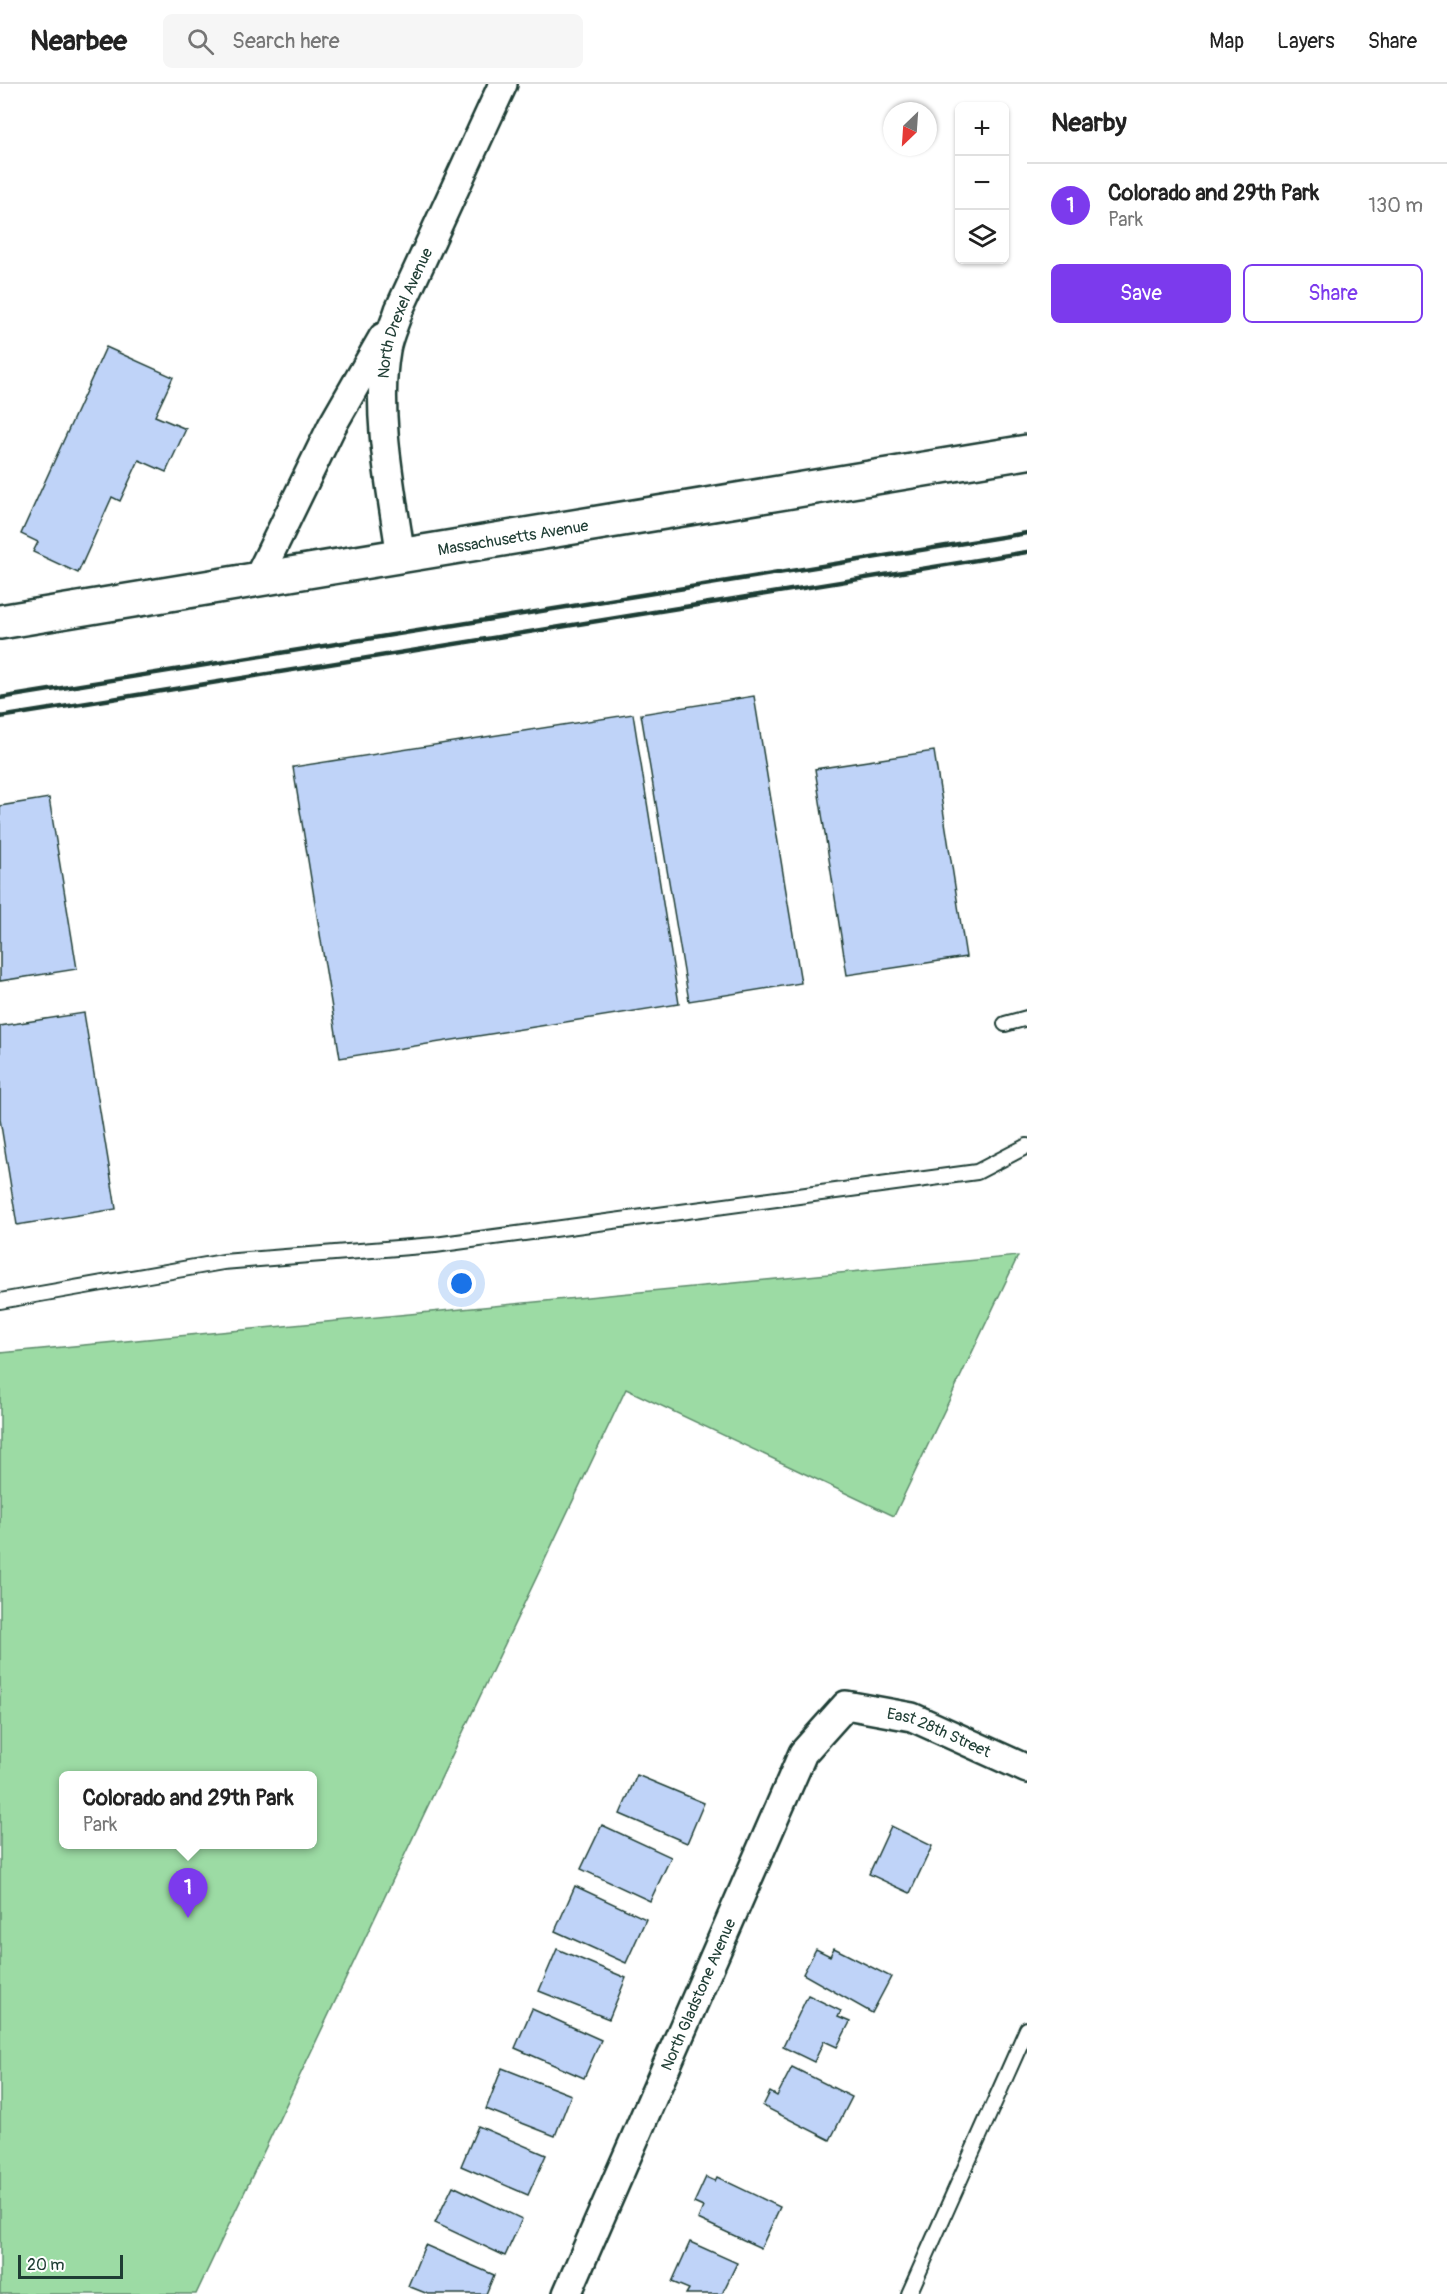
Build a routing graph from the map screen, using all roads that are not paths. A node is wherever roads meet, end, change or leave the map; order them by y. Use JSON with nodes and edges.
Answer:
{"nodes":[{"id":1,"x":503,"y":84,"type":"edge"},
{"id":2,"x":399,"y":310,"type":"junction"},
{"id":3,"x":1027,"y":452,"type":"edge"},
{"id":4,"x":400,"y":557,"type":"junction"},
{"id":5,"x":257,"y":580,"type":"junction"},
{"id":6,"x":0,"y":622,"type":"edge"},
{"id":7,"x":1027,"y":1018,"type":"edge"},
{"id":8,"x":1005,"y":1024,"type":"dead end"},
{"id":9,"x":1027,"y":1146,"type":"edge"},
{"id":10,"x":0,"y":1301,"type":"edge"},
{"id":11,"x":846,"y":1705,"type":"joint"},
{"id":12,"x":1027,"y":1769,"type":"edge"},
{"id":13,"x":1027,"y":2029,"type":"edge"},
{"id":14,"x":567,"y":2294,"type":"edge"},
{"id":15,"x":909,"y":2294,"type":"edge"}],
"edges":[{"from":1,"to":2,"type":"street","name":"North Drexel Avenue"},
{"from":2,"to":4,"type":"street","name":"North Drexel Avenue"},
{"from":2,"to":5,"type":"street"},
{"from":3,"to":4,"type":"main road","name":"Massachusetts Avenue"},
{"from":4,"to":5,"type":"main road","name":"Massachusetts Avenue"},
{"from":5,"to":6,"type":"main road","name":"Massachusetts Avenue"},
{"from":7,"to":8,"type":"lane"},
{"from":9,"to":10,"type":"lane"},
{"from":11,"to":12,"type":"street","name":"East 28th Street"},
{"from":11,"to":14,"type":"street","name":"North Gladstone Avenue"},
{"from":13,"to":15,"type":"lane"}]}
